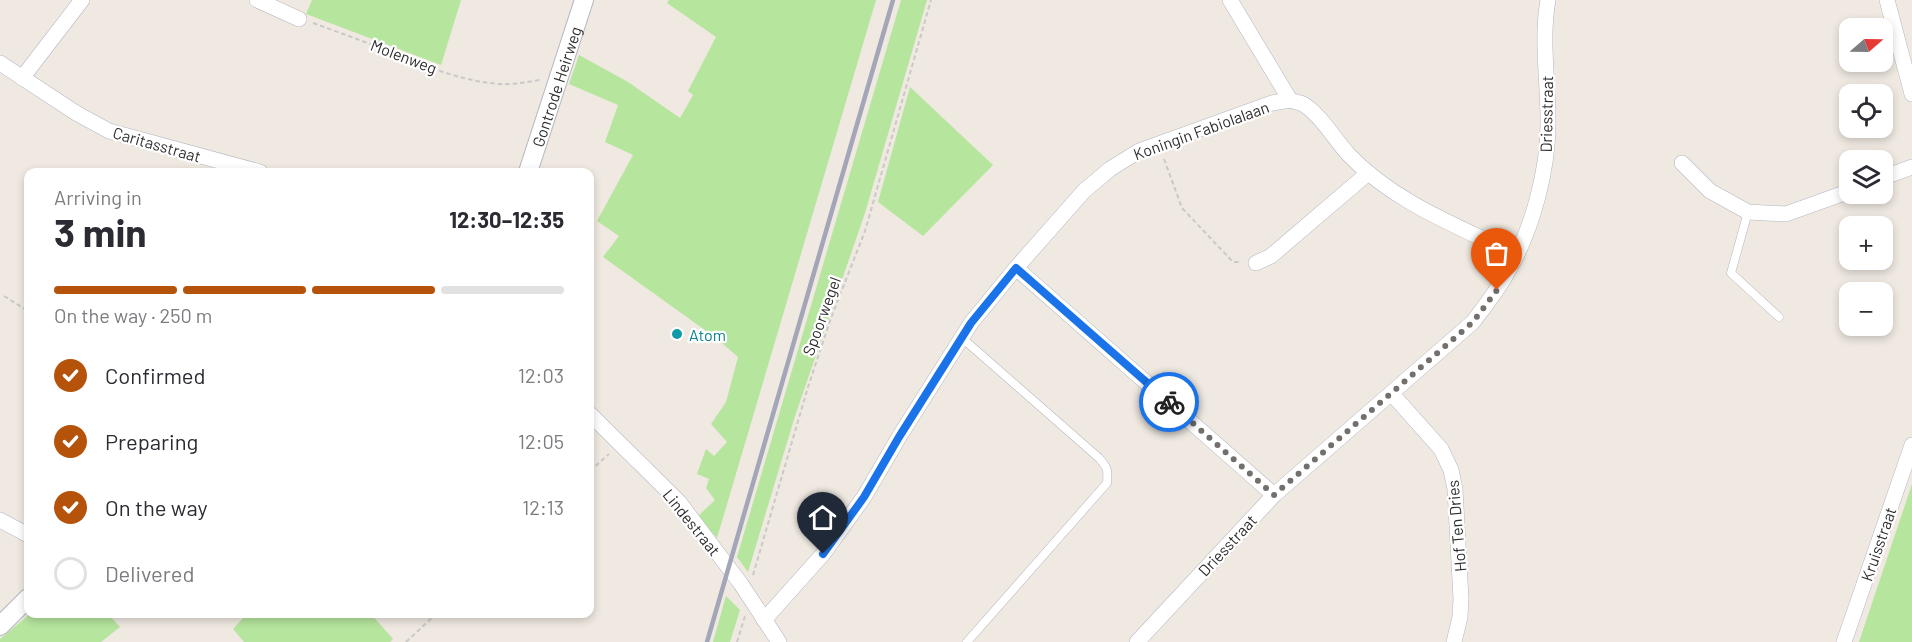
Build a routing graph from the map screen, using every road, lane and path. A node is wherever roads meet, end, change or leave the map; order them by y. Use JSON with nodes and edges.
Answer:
{"nodes":[{"id":1,"x":82,"y":0,"type":"edge"},
{"id":2,"x":256,"y":0,"type":"edge"},
{"id":3,"x":584,"y":0,"type":"edge"},
{"id":4,"x":931,"y":0,"type":"edge"},
{"id":5,"x":1230,"y":0,"type":"edge"},
{"id":6,"x":1548,"y":0,"type":"edge"},
{"id":7,"x":1887,"y":0,"type":"edge"},
{"id":8,"x":299,"y":19,"type":"joint"},
{"id":9,"x":0,"y":63,"type":"edge"},
{"id":10,"x":22,"y":78,"type":"junction"},
{"id":11,"x":556,"y":85,"type":"junction"},
{"id":12,"x":1912,"y":94,"type":"edge"},
{"id":13,"x":1290,"y":100,"type":"junction"},
{"id":14,"x":1159,"y":144,"type":"junction"},
{"id":15,"x":1682,"y":163,"type":"dead end"},
{"id":16,"x":245,"y":168,"type":"edge"},
{"id":17,"x":529,"y":168,"type":"edge"},
{"id":18,"x":1912,"y":168,"type":"edge"},
{"id":19,"x":1367,"y":174,"type":"junction"},
{"id":20,"x":1893,"y":174,"type":"edge"},
{"id":21,"x":1839,"y":195,"type":"edge"},
{"id":22,"x":1748,"y":212,"type":"junction"},
{"id":23,"x":1517,"y":255,"type":"junction"},
{"id":24,"x":1256,"y":263,"type":"joint"},
{"id":25,"x":1016,"y":268,"type":"junction"},
{"id":26,"x":4,"y":296,"type":"dead end"},
{"id":27,"x":24,"y":308,"type":"edge"},
{"id":28,"x":1779,"y":317,"type":"dead end"},
{"id":29,"x":962,"y":338,"type":"junction"},
{"id":30,"x":1392,"y":394,"type":"junction"},
{"id":31,"x":594,"y":418,"type":"edge"},
{"id":32,"x":620,"y":444,"type":"junction"},
{"id":33,"x":1912,"y":445,"type":"edge"},
{"id":34,"x":594,"y":467,"type":"edge"},
{"id":35,"x":1274,"y":495,"type":"junction"},
{"id":36,"x":0,"y":520,"type":"edge"},
{"id":37,"x":24,"y":533,"type":"edge"},
{"id":38,"x":750,"y":598,"type":"junction"},
{"id":39,"x":24,"y":602,"type":"edge"},
{"id":40,"x":432,"y":618,"type":"edge"},
{"id":41,"x":764,"y":620,"type":"junction"},
{"id":42,"x":0,"y":626,"type":"edge"},
{"id":43,"x":406,"y":642,"type":"edge"},
{"id":44,"x":737,"y":642,"type":"edge"},
{"id":45,"x":779,"y":642,"type":"edge"},
{"id":46,"x":968,"y":642,"type":"edge"},
{"id":47,"x":1137,"y":642,"type":"edge"},
{"id":48,"x":1454,"y":642,"type":"edge"},
{"id":49,"x":1844,"y":642,"type":"edge"}],
"edges":[{"from":1,"to":10,"type":"street"},
{"from":2,"to":8,"type":"street"},
{"from":3,"to":11,"type":"street","name":"Gontrode Heirweg"},
{"from":4,"to":38,"type":"path","name":"Spoorwegel"},
{"from":5,"to":13,"type":"street"},
{"from":6,"to":23,"type":"street","name":"Driesstraat"},
{"from":7,"to":12,"type":"street"},
{"from":8,"to":11,"type":"path","name":"Molenweg"},
{"from":9,"to":10,"type":"street","name":"Caritasstraat"},
{"from":10,"to":16,"type":"street","name":"Caritasstraat"},
{"from":11,"to":17,"type":"street","name":"Gontrode Heirweg"},
{"from":13,"to":14,"type":"street","name":"Koningin Fabiolalaan"},
{"from":13,"to":19,"type":"street"},
{"from":14,"to":24,"type":"path"},
{"from":14,"to":25,"type":"street","name":"Koningin Fabiolalaan"},
{"from":15,"to":22,"type":"street"},
{"from":18,"to":20,"type":"street"},
{"from":19,"to":23,"type":"street"},
{"from":19,"to":24,"type":"street"},
{"from":21,"to":22,"type":"street"},
{"from":22,"to":28,"type":"lane"},
{"from":23,"to":30,"type":"street","name":"Driesstraat"},
{"from":25,"to":29,"type":"street","name":"Koningin Fabiolalaan"},
{"from":25,"to":35,"type":"street"},
{"from":26,"to":27,"type":"path"},
{"from":29,"to":41,"type":"street","name":"Koningin Fabiolalaan"},
{"from":29,"to":46,"type":"lane"},
{"from":30,"to":35,"type":"street","name":"Driesstraat"},
{"from":30,"to":48,"type":"street","name":"Hof Ten Dries"},
{"from":31,"to":32,"type":"street","name":"Lindestraat"},
{"from":32,"to":34,"type":"path"},
{"from":32,"to":38,"type":"street","name":"Lindestraat"},
{"from":33,"to":49,"type":"street","name":"Kruisstraat"},
{"from":35,"to":47,"type":"street","name":"Driesstraat"},
{"from":36,"to":37,"type":"street"},
{"from":38,"to":41,"type":"street","name":"Lindestraat"},
{"from":38,"to":44,"type":"path","name":"Spoorwegel"},
{"from":39,"to":42,"type":"street"},
{"from":40,"to":43,"type":"path"},
{"from":41,"to":45,"type":"street","name":"Lindestraat"}]}
